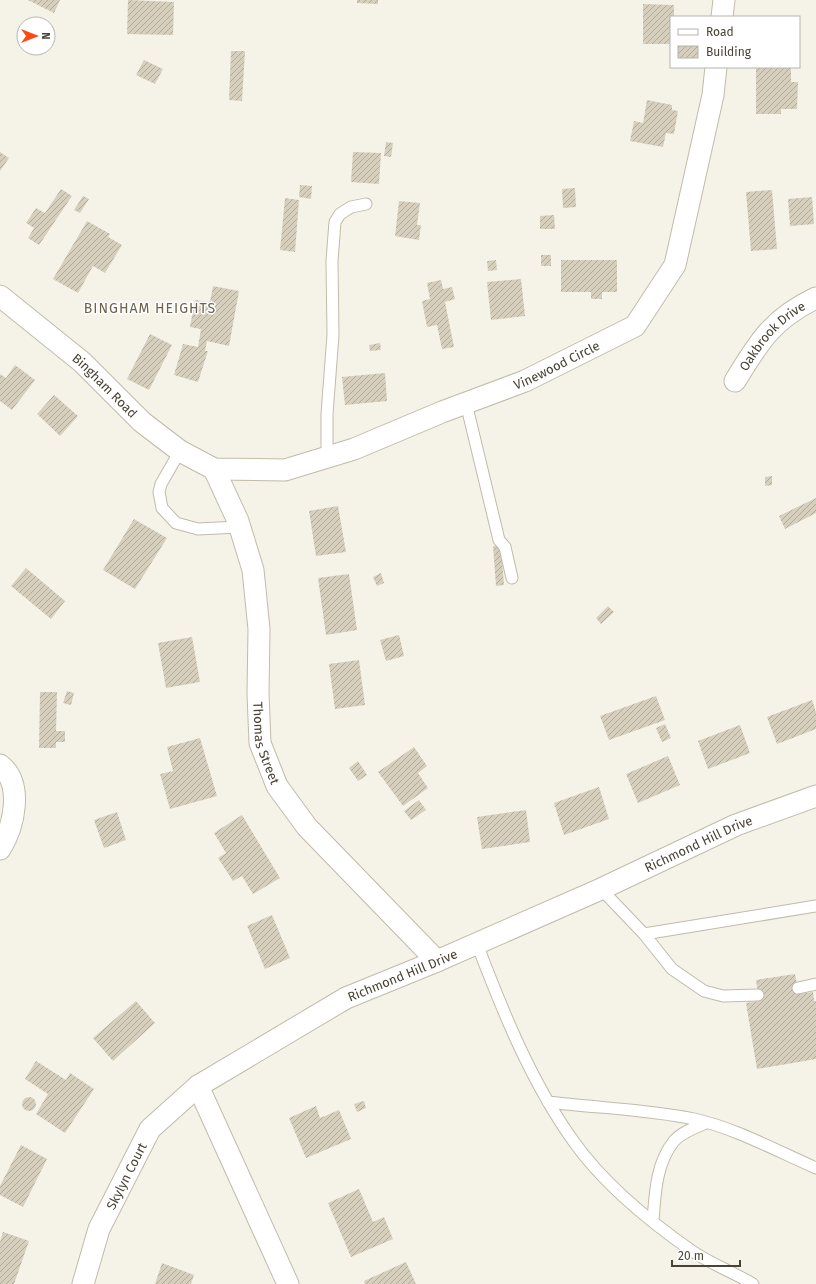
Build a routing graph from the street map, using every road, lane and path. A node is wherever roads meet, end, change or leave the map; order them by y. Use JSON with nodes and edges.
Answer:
{"nodes":[{"id":1,"x":724,"y":0,"type":"edge"},
{"id":2,"x":722,"y":16,"type":"edge"},
{"id":3,"x":716,"y":68,"type":"edge"},
{"id":4,"x":366,"y":204,"type":"dead end"},
{"id":5,"x":0,"y":296,"type":"edge"},
{"id":6,"x":816,"y":298,"type":"edge"},
{"id":7,"x":735,"y":381,"type":"dead end"},
{"id":8,"x":466,"y":403,"type":"junction"},
{"id":9,"x":180,"y":451,"type":"junction"},
{"id":10,"x":327,"y":457,"type":"junction"},
{"id":11,"x":214,"y":469,"type":"junction"},
{"id":12,"x":239,"y":527,"type":"junction"},
{"id":13,"x":512,"y":578,"type":"dead end"},
{"id":14,"x":0,"y":765,"type":"edge"},
{"id":15,"x":816,"y":796,"type":"edge"},
{"id":16,"x":0,"y":849,"type":"edge"},
{"id":17,"x":601,"y":889,"type":"junction"},
{"id":18,"x":816,"y":906,"type":"edge"},
{"id":19,"x":644,"y":934,"type":"junction"},
{"id":20,"x":476,"y":944,"type":"junction"},
{"id":21,"x":437,"y":961,"type":"junction"},
{"id":22,"x":816,"y":984,"type":"edge"},
{"id":23,"x":798,"y":988,"type":"dead end"},
{"id":24,"x":758,"y":995,"type":"dead end"},
{"id":25,"x":198,"y":1086,"type":"junction"},
{"id":26,"x":548,"y":1102,"type":"junction"},
{"id":27,"x":706,"y":1122,"type":"junction"},
{"id":28,"x":816,"y":1168,"type":"edge"},
{"id":29,"x":653,"y":1221,"type":"junction"},
{"id":30,"x":83,"y":1284,"type":"edge"},
{"id":31,"x":288,"y":1284,"type":"edge"},
{"id":32,"x":753,"y":1284,"type":"edge"}],
"edges":[{"from":1,"to":2,"type":"street"},
{"from":3,"to":8,"type":"street","name":"Vinewood Circle"},
{"from":4,"to":10,"type":"lane"},
{"from":5,"to":9,"type":"street","name":"Bingham Road"},
{"from":6,"to":7,"type":"street","name":"Oakbrook Drive"},
{"from":8,"to":10,"type":"street","name":"Vinewood Circle"},
{"from":8,"to":13,"type":"lane"},
{"from":9,"to":11,"type":"street","name":"Bingham Road"},
{"from":9,"to":12,"type":"lane"},
{"from":10,"to":11,"type":"street","name":"Vinewood Circle"},
{"from":11,"to":12,"type":"street","name":"Thomas Street"},
{"from":12,"to":21,"type":"street","name":"Thomas Street"},
{"from":14,"to":16,"type":"street"},
{"from":15,"to":17,"type":"street","name":"Richmond Hill Drive"},
{"from":17,"to":19,"type":"lane"},
{"from":17,"to":20,"type":"street","name":"Richmond Hill Drive"},
{"from":18,"to":19,"type":"lane"},
{"from":19,"to":24,"type":"lane"},
{"from":20,"to":21,"type":"street","name":"Richmond Hill Drive"},
{"from":20,"to":26,"type":"lane"},
{"from":21,"to":25,"type":"street","name":"Richmond Hill Drive"},
{"from":22,"to":23,"type":"lane"},
{"from":25,"to":30,"type":"street","name":"Skylyn Court"},
{"from":25,"to":31,"type":"street"},
{"from":26,"to":27,"type":"lane"},
{"from":26,"to":29,"type":"lane"},
{"from":27,"to":28,"type":"lane"},
{"from":27,"to":29,"type":"lane"},
{"from":29,"to":32,"type":"lane"}]}
